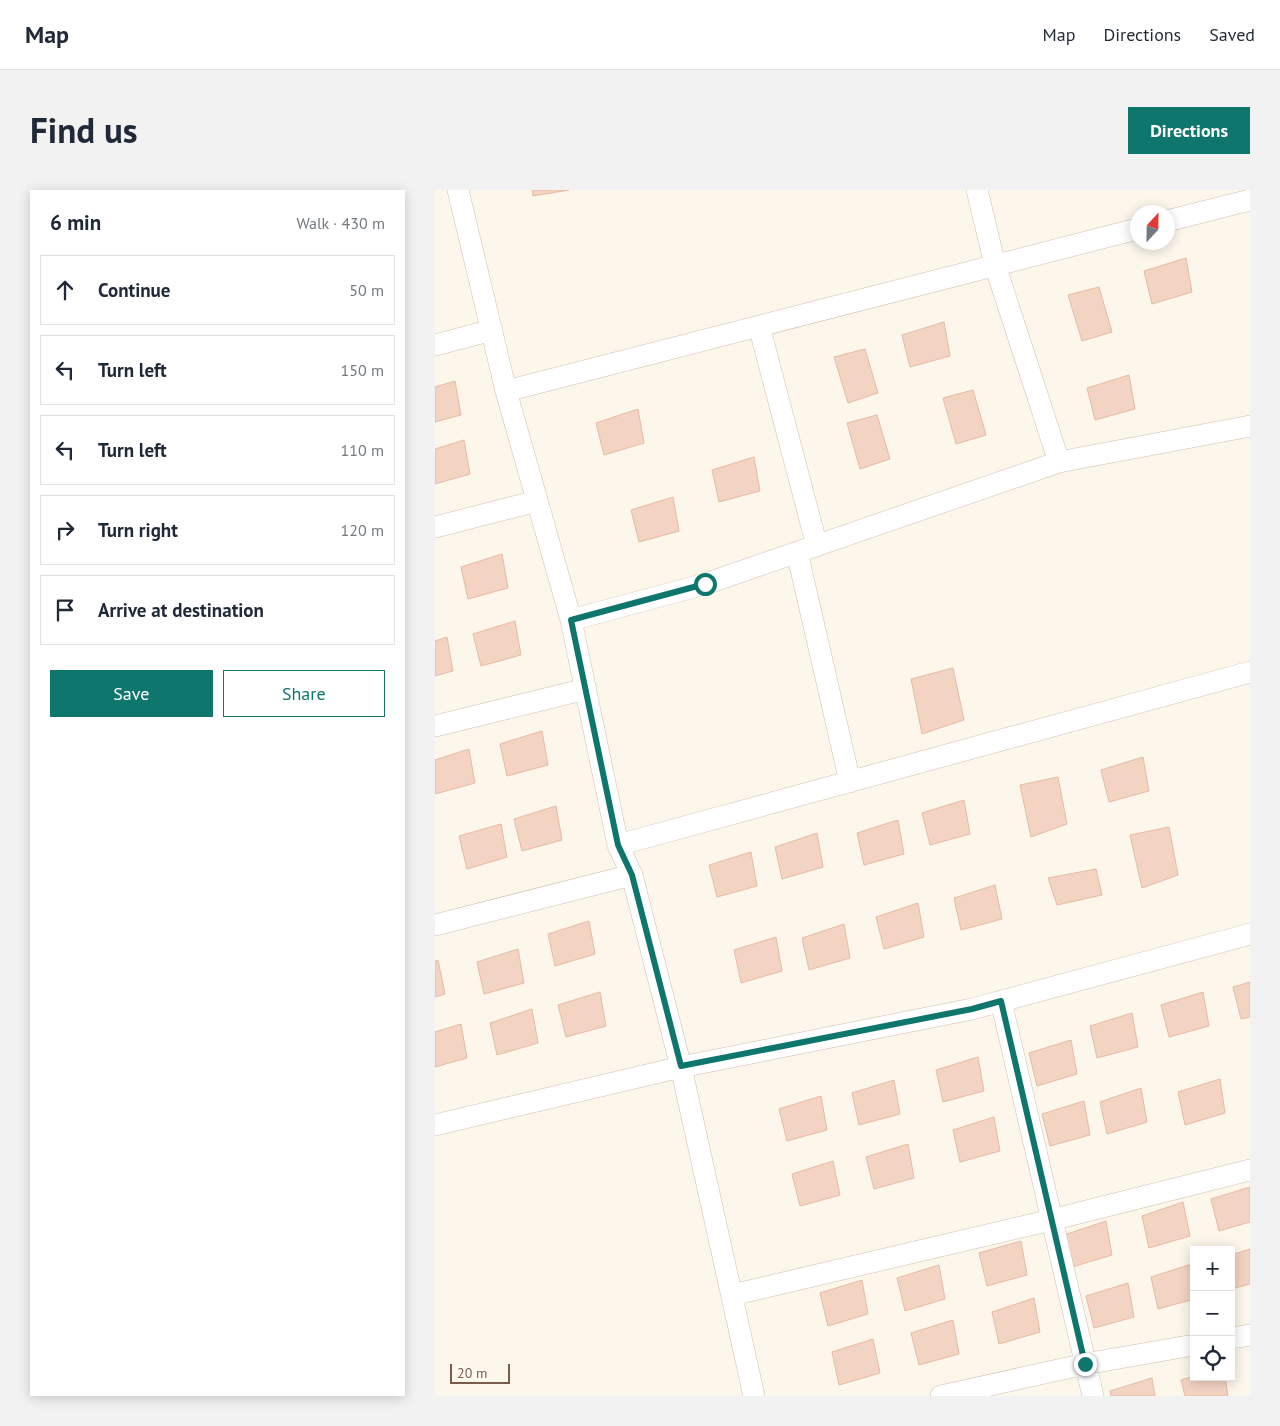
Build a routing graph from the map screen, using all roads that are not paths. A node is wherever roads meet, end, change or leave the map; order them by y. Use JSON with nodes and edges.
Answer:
{"nodes":[{"id":1,"x":458,"y":190,"type":"edge"},
{"id":2,"x":977,"y":190,"type":"edge"},
{"id":3,"x":1250,"y":200,"type":"edge"},
{"id":4,"x":1175,"y":219,"type":"edge"},
{"id":5,"x":1130,"y":231,"type":"edge"},
{"id":6,"x":995,"y":265,"type":"junction"},
{"id":7,"x":759,"y":326,"type":"junction"},
{"id":8,"x":492,"y":330,"type":"junction"},
{"id":9,"x":435,"y":345,"type":"edge"},
{"id":10,"x":506,"y":391,"type":"junction"},
{"id":11,"x":1250,"y":426,"type":"edge"},
{"id":12,"x":1059,"y":462,"type":"junction"},
{"id":13,"x":537,"y":501,"type":"junction"},
{"id":14,"x":435,"y":527,"type":"edge"},
{"id":15,"x":807,"y":549,"type":"junction"},
{"id":16,"x":571,"y":620,"type":"junction"},
{"id":17,"x":1250,"y":672,"type":"edge"},
{"id":18,"x":586,"y":689,"type":"junction"},
{"id":19,"x":435,"y":726,"type":"edge"},
{"id":20,"x":850,"y":782,"type":"junction"},
{"id":21,"x":618,"y":845,"type":"junction"},
{"id":22,"x":632,"y":875,"type":"junction"},
{"id":23,"x":435,"y":925,"type":"edge"},
{"id":24,"x":1250,"y":934,"type":"edge"},
{"id":25,"x":1001,"y":1001,"type":"junction"},
{"id":26,"x":681,"y":1066,"type":"junction"},
{"id":27,"x":435,"y":1125,"type":"edge"},
{"id":28,"x":1250,"y":1170,"type":"edge"},
{"id":29,"x":1051,"y":1220,"type":"junction"},
{"id":30,"x":732,"y":1295,"type":"junction"},
{"id":31,"x":1250,"y":1334,"type":"edge"},
{"id":32,"x":1235,"y":1337,"type":"edge"},
{"id":33,"x":1190,"y":1346,"type":"edge"},
{"id":34,"x":1085,"y":1364,"type":"junction"},
{"id":35,"x":754,"y":1396,"type":"edge"},
{"id":36,"x":941,"y":1396,"type":"edge"},
{"id":37,"x":1093,"y":1396,"type":"edge"}],
"edges":[{"from":1,"to":8,"type":"street"},
{"from":2,"to":6,"type":"street"},
{"from":3,"to":4,"type":"street"},
{"from":5,"to":6,"type":"street"},
{"from":6,"to":7,"type":"street"},
{"from":6,"to":12,"type":"street"},
{"from":7,"to":10,"type":"street"},
{"from":7,"to":15,"type":"street"},
{"from":8,"to":9,"type":"street"},
{"from":8,"to":10,"type":"street"},
{"from":10,"to":13,"type":"street"},
{"from":11,"to":12,"type":"street"},
{"from":12,"to":15,"type":"street"},
{"from":13,"to":14,"type":"street"},
{"from":13,"to":16,"type":"street"},
{"from":15,"to":16,"type":"street"},
{"from":15,"to":20,"type":"street"},
{"from":16,"to":18,"type":"street"},
{"from":17,"to":20,"type":"street"},
{"from":18,"to":19,"type":"street"},
{"from":18,"to":21,"type":"street"},
{"from":20,"to":21,"type":"street"},
{"from":21,"to":22,"type":"street"},
{"from":22,"to":23,"type":"street"},
{"from":22,"to":26,"type":"street"},
{"from":24,"to":25,"type":"street"},
{"from":25,"to":26,"type":"street"},
{"from":25,"to":29,"type":"street"},
{"from":26,"to":27,"type":"street"},
{"from":26,"to":30,"type":"street"},
{"from":28,"to":29,"type":"street"},
{"from":29,"to":30,"type":"street"},
{"from":29,"to":34,"type":"street"},
{"from":30,"to":35,"type":"street"},
{"from":31,"to":32,"type":"street"},
{"from":33,"to":34,"type":"street"},
{"from":34,"to":36,"type":"street"},
{"from":34,"to":37,"type":"street"}]}
